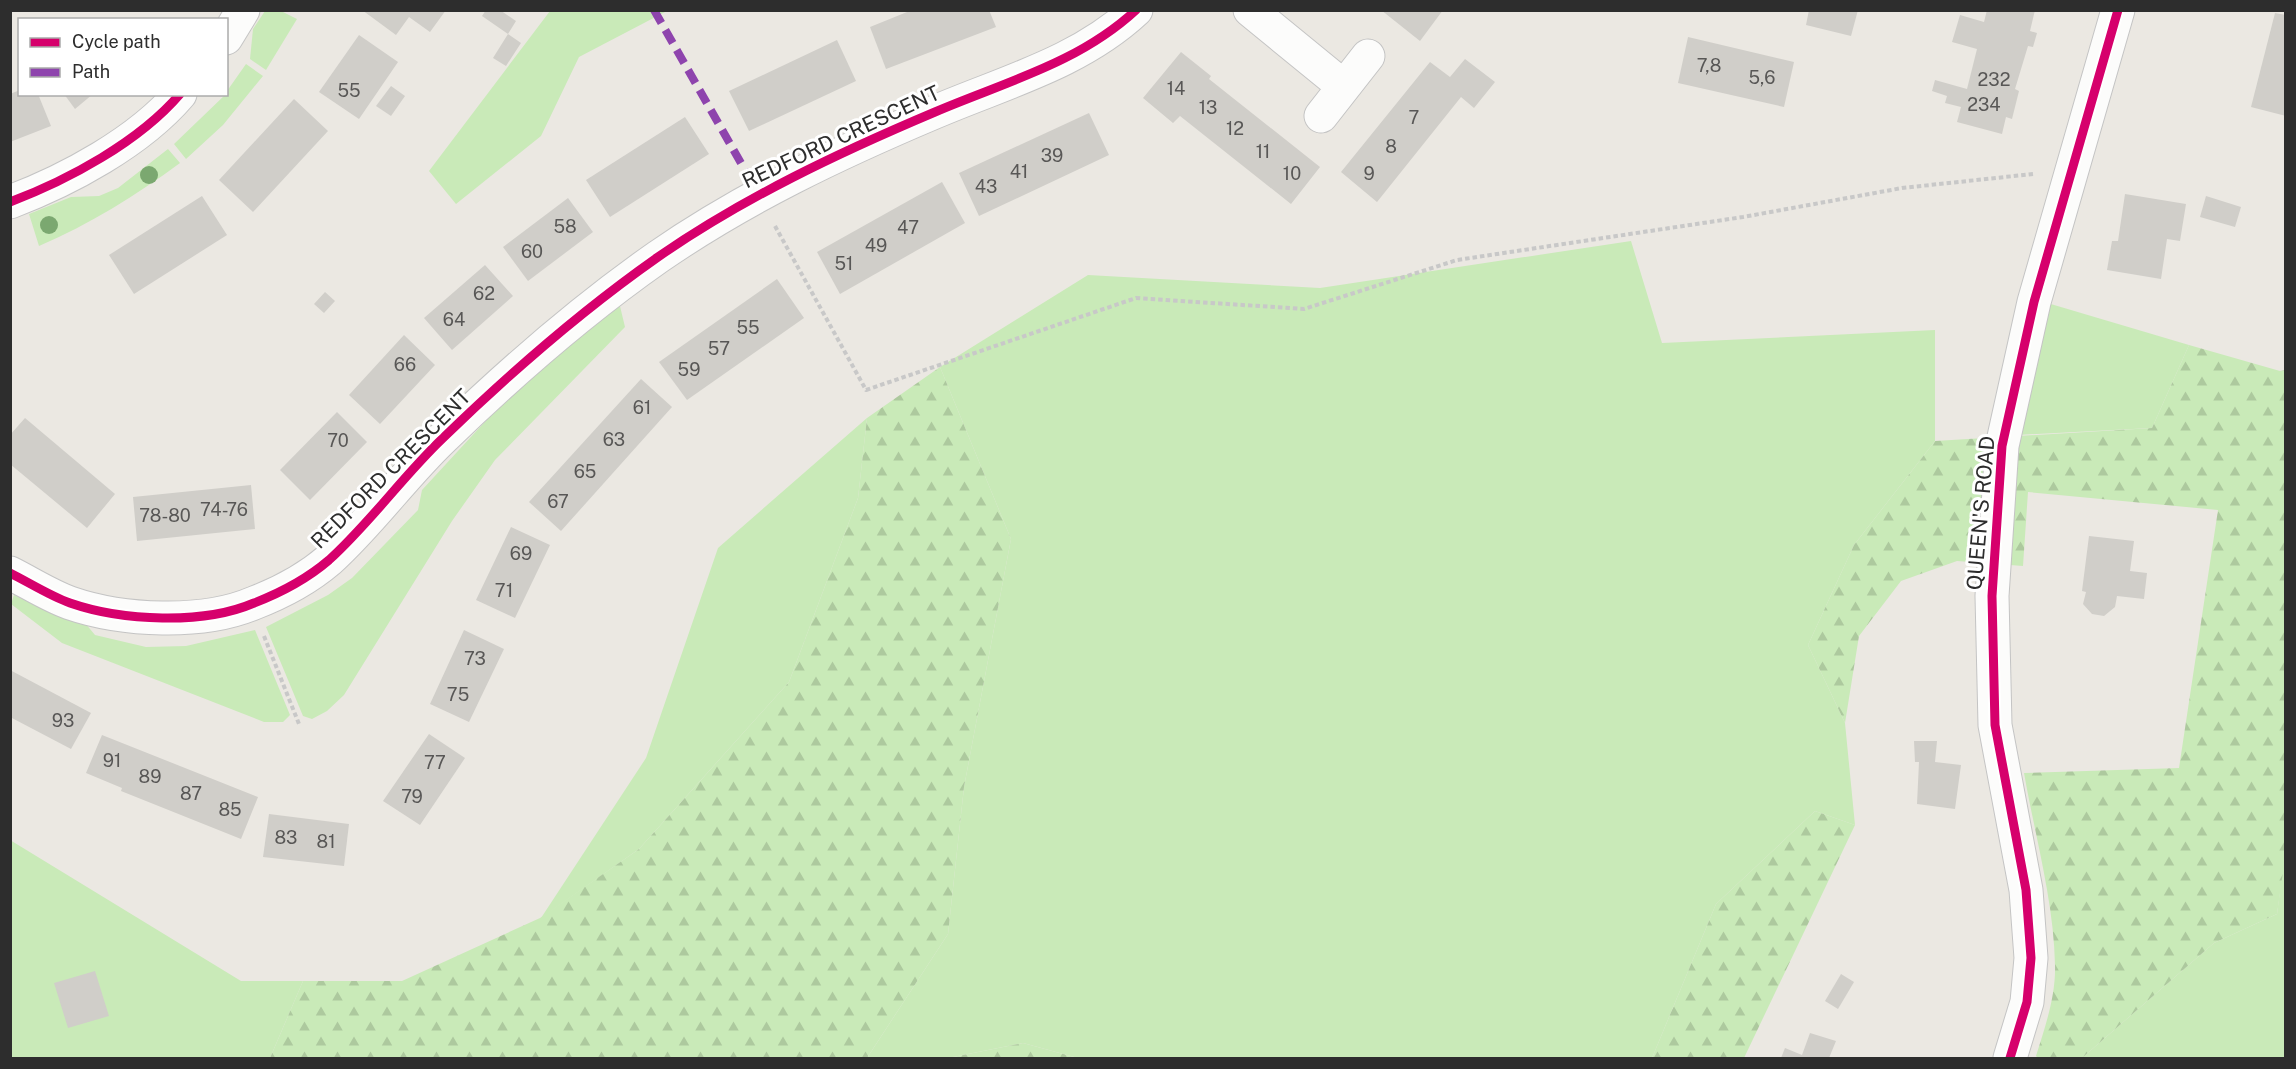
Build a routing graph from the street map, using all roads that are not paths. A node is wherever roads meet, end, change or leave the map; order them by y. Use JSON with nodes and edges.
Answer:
{"nodes":[{"id":1,"x":243,"y":10,"type":"edge"},
{"id":2,"x":1136,"y":10,"type":"edge"},
{"id":3,"x":1250,"y":10,"type":"edge"},
{"id":4,"x":2118,"y":10,"type":"edge"},
{"id":5,"x":228,"y":35,"type":"edge"},
{"id":6,"x":1368,"y":56,"type":"dead end"},
{"id":7,"x":1343,"y":86,"type":"junction"},
{"id":8,"x":178,"y":96,"type":"edge"},
{"id":9,"x":1321,"y":116,"type":"dead end"},
{"id":10,"x":10,"y":202,"type":"edge"},
{"id":11,"x":10,"y":573,"type":"edge"},
{"id":12,"x":2010,"y":1059,"type":"edge"}],
"edges":[{"from":1,"to":5,"type":"street"},
{"from":2,"to":11,"type":"street","name":"REDFORD CRESCENT"},
{"from":3,"to":7,"type":"street"},
{"from":4,"to":12,"type":"street","name":"QUEEN'S ROAD"},
{"from":6,"to":7,"type":"street"},
{"from":7,"to":9,"type":"street"},
{"from":8,"to":10,"type":"street"}]}
